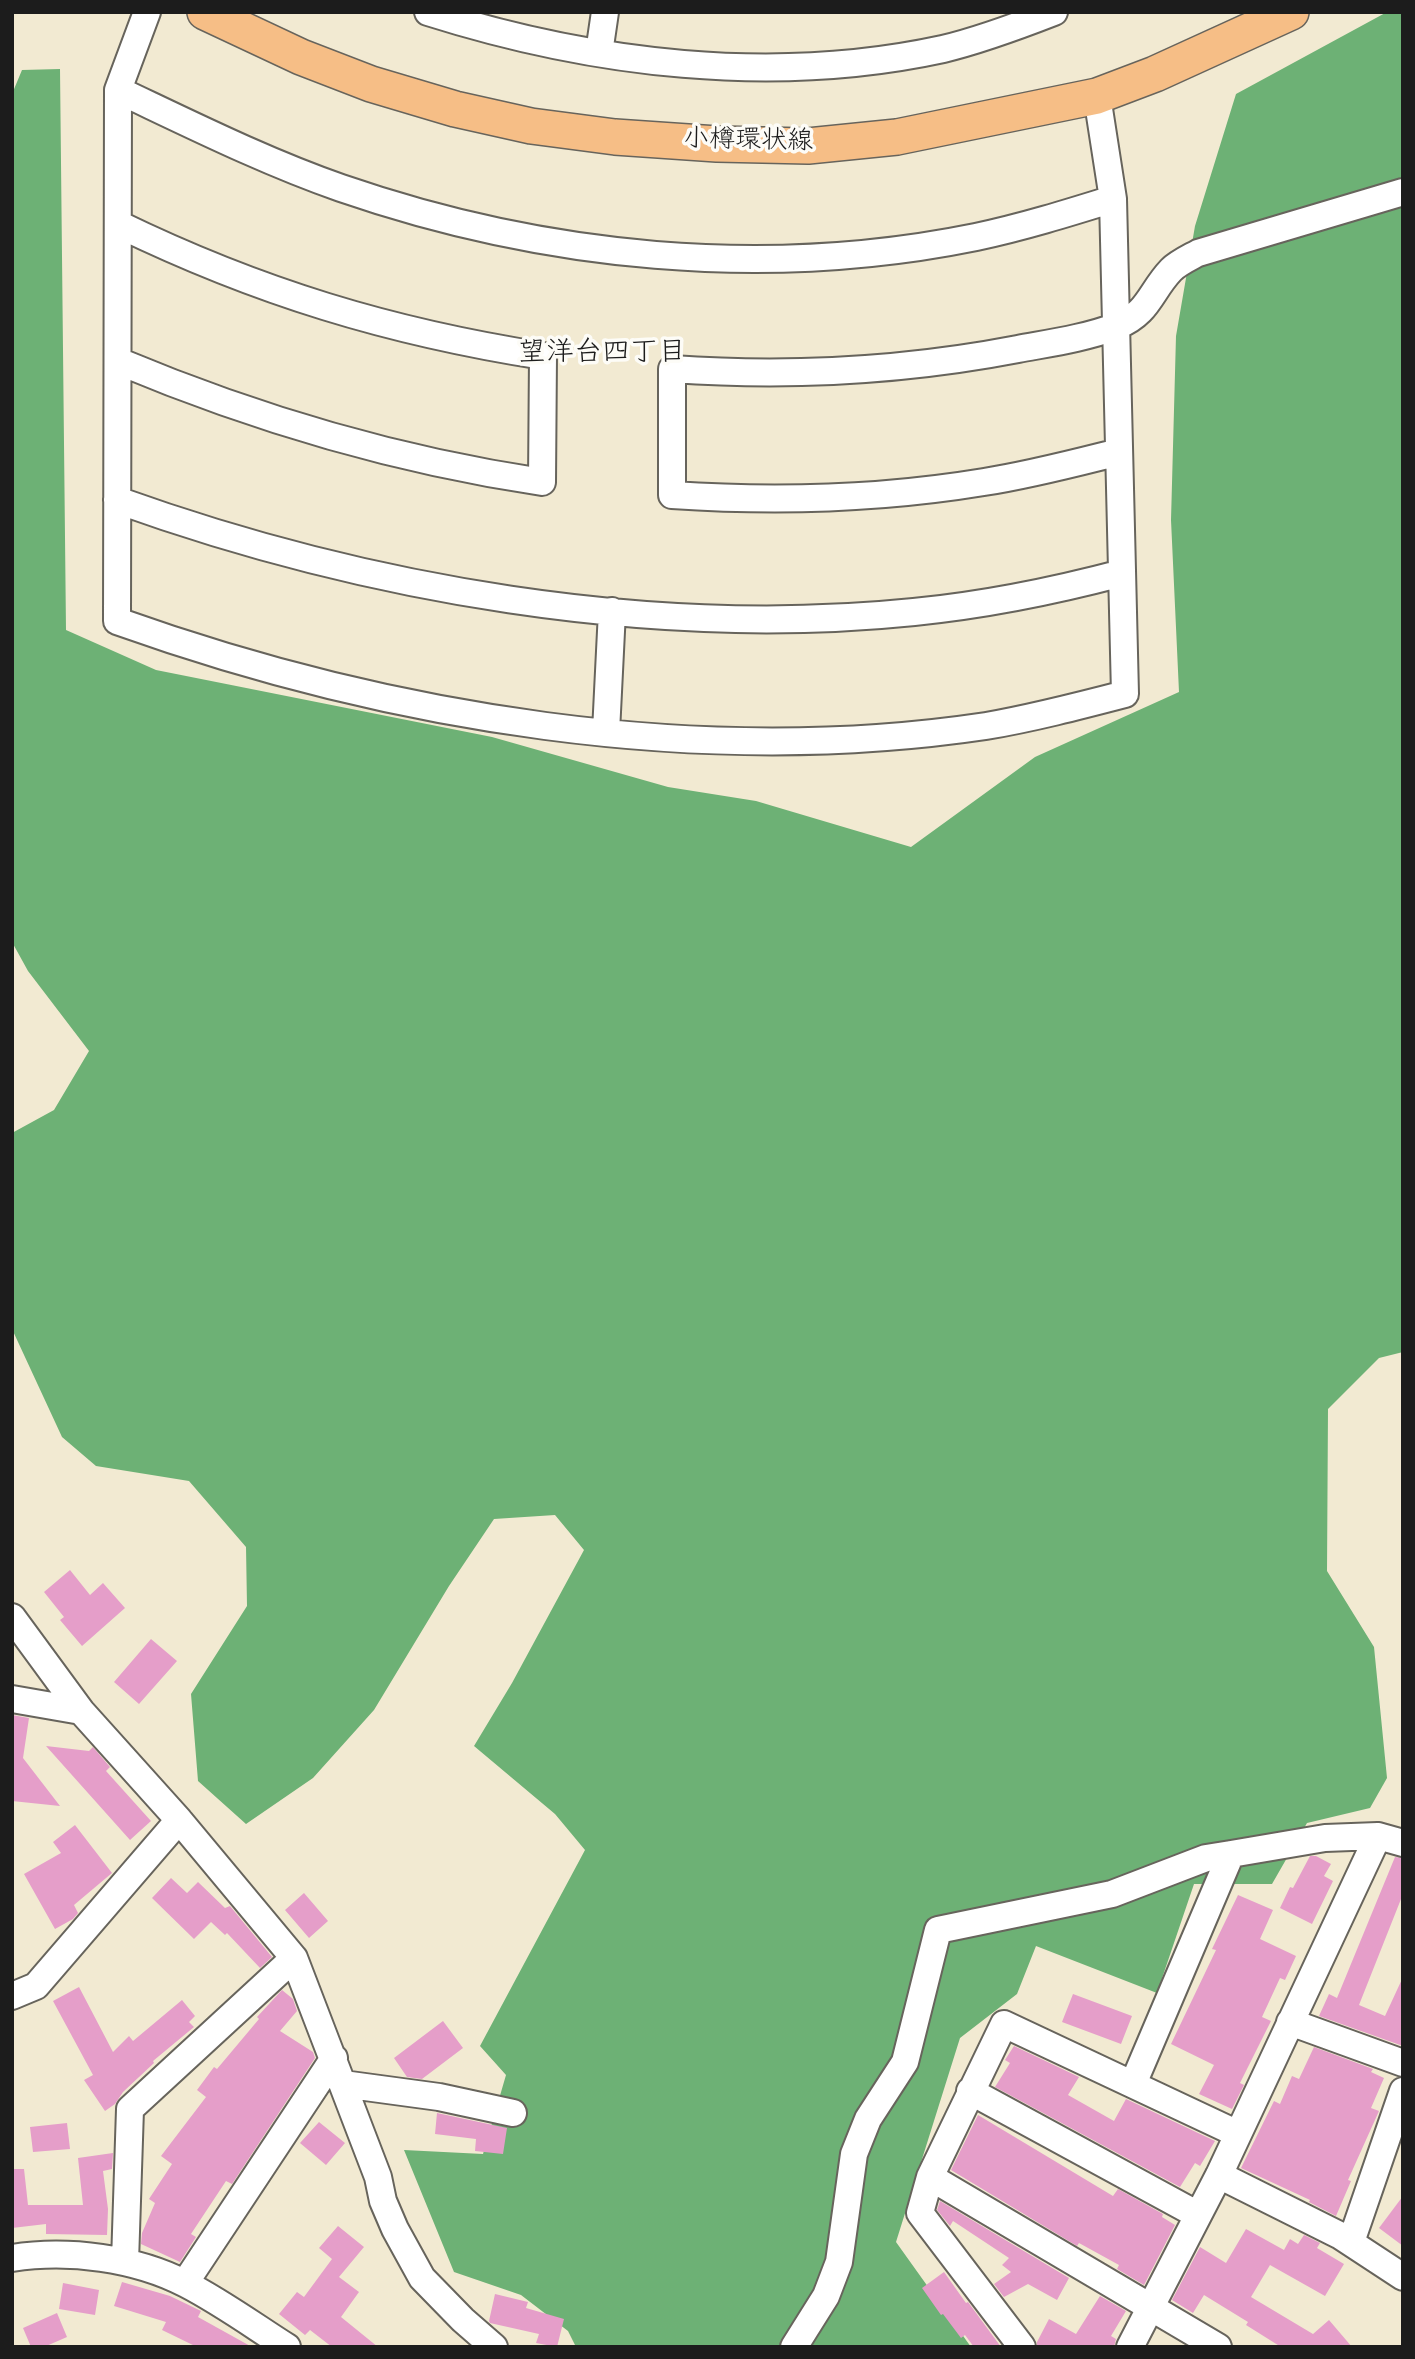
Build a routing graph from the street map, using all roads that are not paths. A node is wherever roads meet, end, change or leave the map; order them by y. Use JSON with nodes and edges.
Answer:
{"nodes":[{"id":1,"x":147,"y":12,"type":"edge"},
{"id":2,"x":205,"y":12,"type":"edge"},
{"id":3,"x":428,"y":12,"type":"edge"},
{"id":4,"x":605,"y":12,"type":"edge"},
{"id":5,"x":1054,"y":12,"type":"edge"},
{"id":6,"x":1291,"y":12,"type":"edge"},
{"id":7,"x":1021,"y":18,"type":"edge"},
{"id":8,"x":599,"y":53,"type":"junction"},
{"id":9,"x":118,"y":90,"type":"junction"},
{"id":10,"x":1097,"y":96,"type":"junction"},
{"id":11,"x":1403,"y":192,"type":"edge"},
{"id":12,"x":1114,"y":199,"type":"junction"},
{"id":13,"x":118,"y":224,"type":"junction"},
{"id":14,"x":1116,"y":326,"type":"junction"},
{"id":15,"x":118,"y":361,"type":"junction"},
{"id":16,"x":1119,"y":452,"type":"junction"},
{"id":17,"x":117,"y":500,"type":"junction"},
{"id":18,"x":1122,"y":573,"type":"junction"},
{"id":19,"x":612,"y":611,"type":"junction"},
{"id":20,"x":606,"y":732,"type":"junction"},
{"id":21,"x":12,"y":1617,"type":"edge"},
{"id":22,"x":12,"y":1699,"type":"edge"},
{"id":23,"x":81,"y":1711,"type":"junction"},
{"id":24,"x":179,"y":1820,"type":"junction"},
{"id":25,"x":1390,"y":1839,"type":"edge"},
{"id":26,"x":1231,"y":1854,"type":"junction"},
{"id":27,"x":294,"y":1958,"type":"junction"},
{"id":28,"x":12,"y":1996,"type":"edge"},
{"id":29,"x":1290,"y":2022,"type":"junction"},
{"id":30,"x":334,"y":2058,"type":"junction"},
{"id":31,"x":1403,"y":2063,"type":"edge"},
{"id":32,"x":343,"y":2084,"type":"junction"},
{"id":33,"x":1133,"y":2084,"type":"junction"},
{"id":34,"x":970,"y":2091,"type":"junction"},
{"id":35,"x":1403,"y":2091,"type":"edge"},
{"id":36,"x":513,"y":2113,"type":"dead end"},
{"id":37,"x":1238,"y":2134,"type":"junction"},
{"id":38,"x":1219,"y":2175,"type":"junction"},
{"id":39,"x":930,"y":2177,"type":"junction"},
{"id":40,"x":1198,"y":2215,"type":"junction"},
{"id":41,"x":1350,"y":2242,"type":"junction"},
{"id":42,"x":12,"y":2258,"type":"edge"},
{"id":43,"x":125,"y":2262,"type":"junction"},
{"id":44,"x":1403,"y":2277,"type":"edge"},
{"id":45,"x":185,"y":2283,"type":"junction"},
{"id":46,"x":1151,"y":2308,"type":"junction"},
{"id":47,"x":287,"y":2347,"type":"edge"},
{"id":48,"x":494,"y":2347,"type":"edge"},
{"id":49,"x":794,"y":2347,"type":"edge"},
{"id":50,"x":1022,"y":2347,"type":"edge"},
{"id":51,"x":1130,"y":2347,"type":"edge"},
{"id":52,"x":1218,"y":2347,"type":"edge"}],
"edges":[{"from":1,"to":9,"type":"street"},
{"from":2,"to":10,"type":"main road","name":"小樽環状線"},
{"from":3,"to":8,"type":"street"},
{"from":4,"to":8,"type":"street"},
{"from":5,"to":7,"type":"street"},
{"from":6,"to":10,"type":"main road","name":"小樽環状線"},
{"from":7,"to":8,"type":"street"},
{"from":9,"to":12,"type":"street"},
{"from":9,"to":13,"type":"street"},
{"from":10,"to":12,"type":"street"},
{"from":11,"to":14,"type":"street"},
{"from":12,"to":14,"type":"street"},
{"from":13,"to":15,"type":"street"},
{"from":13,"to":15,"type":"street"},
{"from":14,"to":16,"type":"street"},
{"from":14,"to":16,"type":"street"},
{"from":15,"to":17,"type":"street"},
{"from":16,"to":18,"type":"street"},
{"from":17,"to":19,"type":"street"},
{"from":17,"to":20,"type":"street"},
{"from":18,"to":19,"type":"street"},
{"from":18,"to":20,"type":"street"},
{"from":19,"to":20,"type":"street"},
{"from":21,"to":23,"type":"street"},
{"from":22,"to":23,"type":"street"},
{"from":23,"to":24,"type":"street"},
{"from":24,"to":27,"type":"street"},
{"from":24,"to":28,"type":"street"},
{"from":25,"to":26,"type":"street"},
{"from":25,"to":29,"type":"street"},
{"from":26,"to":33,"type":"street"},
{"from":26,"to":49,"type":"street"},
{"from":27,"to":30,"type":"street"},
{"from":27,"to":43,"type":"street"},
{"from":29,"to":31,"type":"street"},
{"from":29,"to":37,"type":"street"},
{"from":30,"to":32,"type":"street"},
{"from":30,"to":45,"type":"street"},
{"from":32,"to":36,"type":"street"},
{"from":32,"to":48,"type":"street"},
{"from":33,"to":34,"type":"street"},
{"from":33,"to":37,"type":"street"},
{"from":34,"to":39,"type":"street"},
{"from":34,"to":40,"type":"street"},
{"from":35,"to":41,"type":"street"},
{"from":37,"to":38,"type":"street"},
{"from":38,"to":40,"type":"street"},
{"from":38,"to":41,"type":"street"},
{"from":39,"to":46,"type":"street"},
{"from":39,"to":50,"type":"street"},
{"from":40,"to":46,"type":"street"},
{"from":41,"to":44,"type":"street"},
{"from":42,"to":43,"type":"street"},
{"from":43,"to":45,"type":"street"},
{"from":45,"to":47,"type":"street"},
{"from":46,"to":51,"type":"street"},
{"from":46,"to":52,"type":"street"}]}
